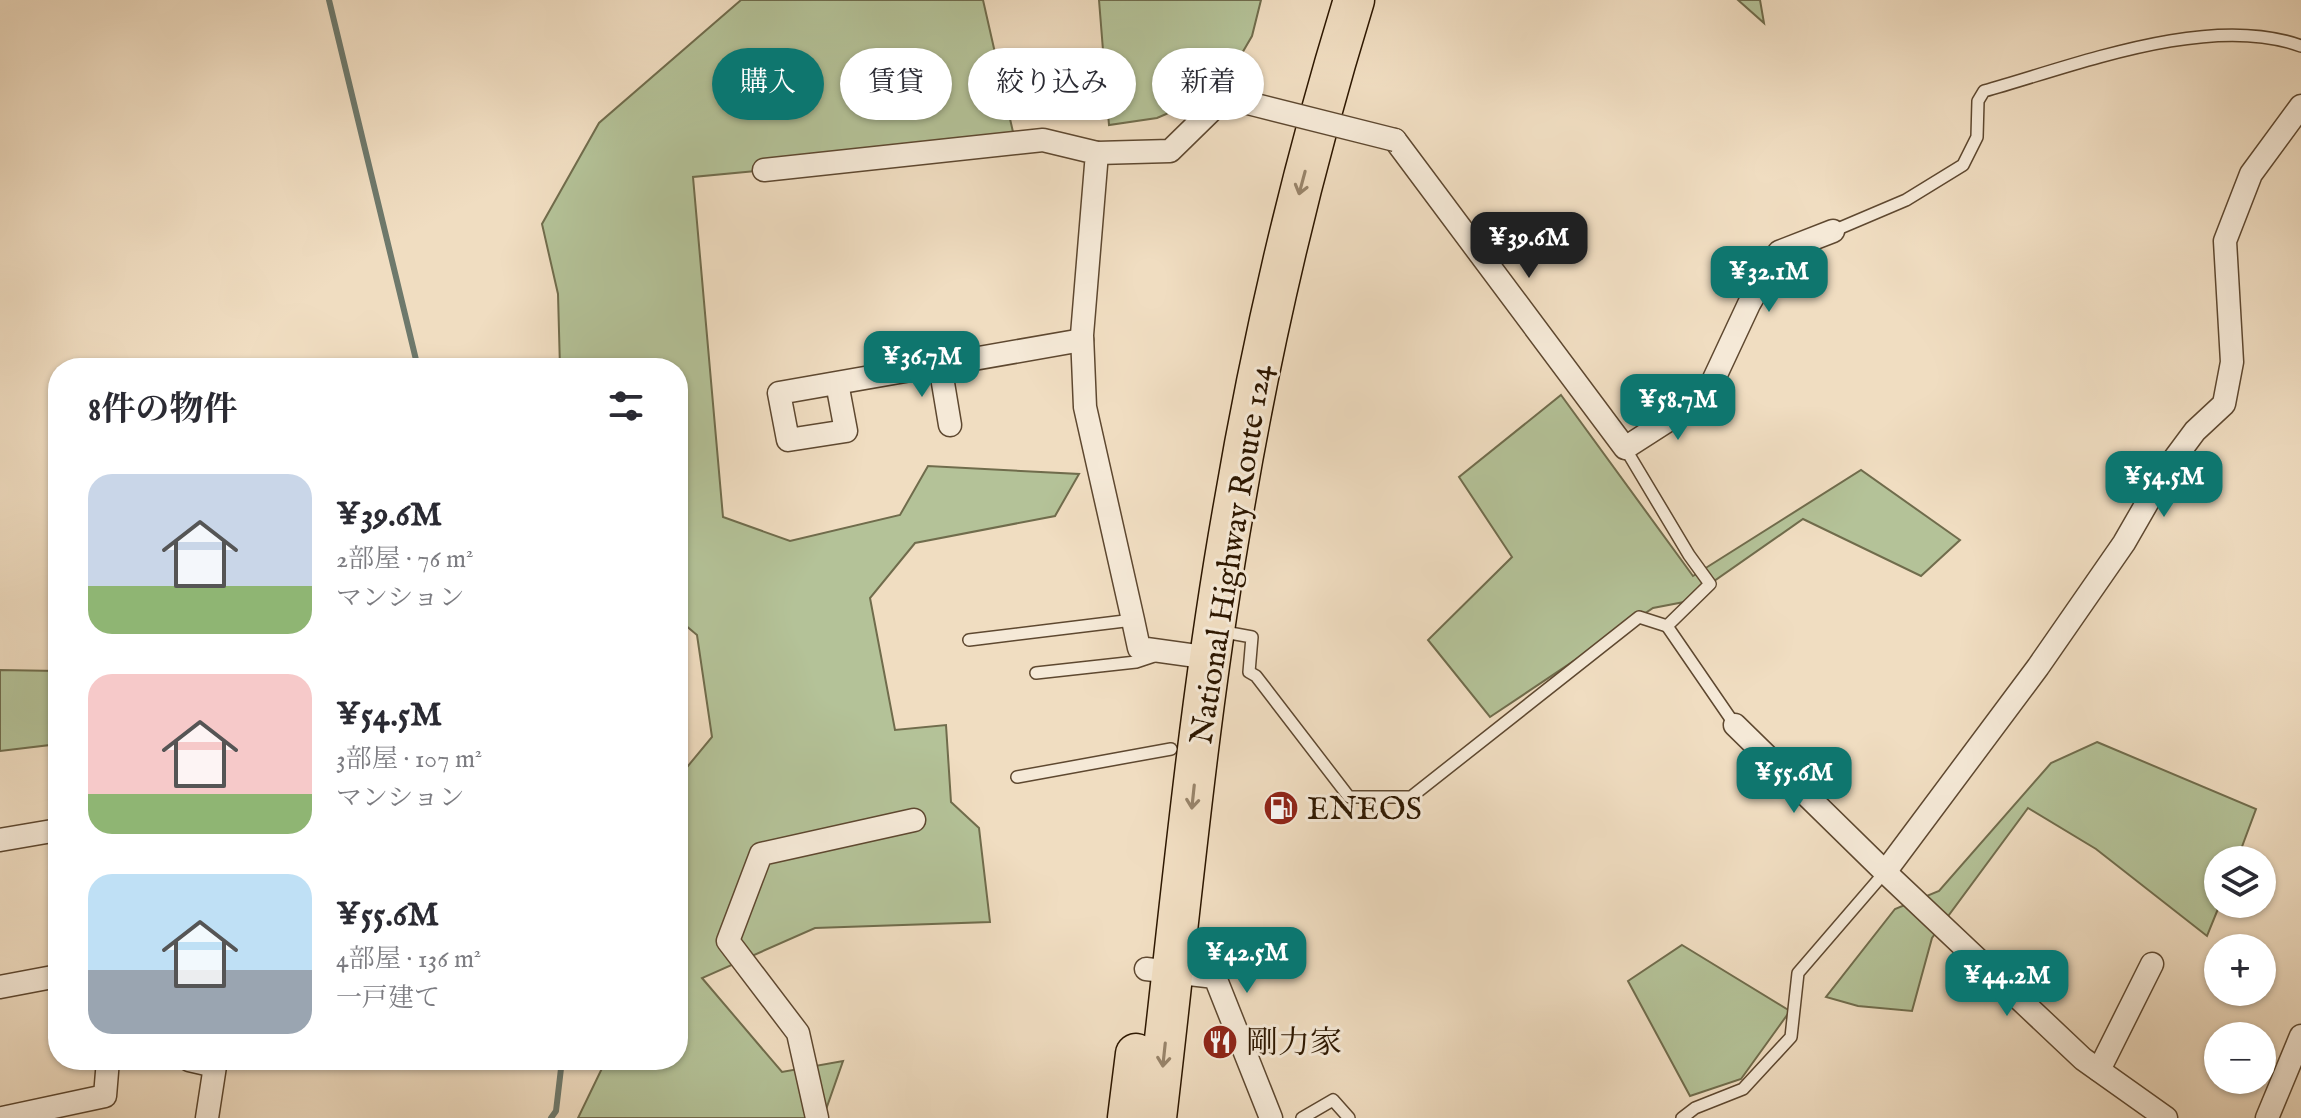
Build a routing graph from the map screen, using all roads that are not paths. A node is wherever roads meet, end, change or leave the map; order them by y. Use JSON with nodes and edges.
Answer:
{"nodes":[{"id":1,"x":1325,"y":0,"type":"edge"},
{"id":2,"x":1354,"y":0,"type":"edge"},
{"id":3,"x":2301,"y":46,"type":"edge"},
{"id":4,"x":2301,"y":106,"type":"edge"},
{"id":5,"x":1097,"y":153,"type":"junction"},
{"id":6,"x":764,"y":170,"type":"dead end"},
{"id":7,"x":1833,"y":231,"type":"joint"},
{"id":8,"x":1082,"y":340,"type":"junction"},
{"id":9,"x":940,"y":365,"type":"junction"},
{"id":10,"x":837,"y":383,"type":"dead end"},
{"id":11,"x":950,"y":425,"type":"dead end"},
{"id":12,"x":1625,"y":448,"type":"junction"},
{"id":13,"x":1133,"y":620,"type":"junction"},
{"id":14,"x":1667,"y":626,"type":"junction"},
{"id":15,"x":969,"y":640,"type":"dead end"},
{"id":16,"x":1193,"y":649,"type":"junction"},
{"id":17,"x":1036,"y":673,"type":"dead end"},
{"id":18,"x":1735,"y":725,"type":"joint"},
{"id":19,"x":1171,"y":749,"type":"junction"},
{"id":20,"x":1017,"y":777,"type":"dead end"},
{"id":21,"x":914,"y":820,"type":"dead end"},
{"id":22,"x":48,"y":832,"type":"edge"},
{"id":23,"x":0,"y":840,"type":"edge"},
{"id":24,"x":1885,"y":872,"type":"junction"},
{"id":25,"x":2152,"y":964,"type":"dead end"},
{"id":26,"x":1159,"y":970,"type":"junction"},
{"id":27,"x":48,"y":978,"type":"edge"},
{"id":28,"x":0,"y":987,"type":"edge"},
{"id":29,"x":2301,"y":1036,"type":"edge"},
{"id":30,"x":107,"y":1070,"type":"edge"},
{"id":31,"x":214,"y":1070,"type":"edge"},
{"id":32,"x":2099,"y":1070,"type":"junction"},
{"id":33,"x":2,"y":1118,"type":"edge"},
{"id":34,"x":207,"y":1118,"type":"edge"},
{"id":35,"x":817,"y":1118,"type":"edge"},
{"id":36,"x":1128,"y":1118,"type":"edge"},
{"id":37,"x":1156,"y":1118,"type":"edge"},
{"id":38,"x":1271,"y":1118,"type":"edge"},
{"id":39,"x":1302,"y":1118,"type":"edge"},
{"id":40,"x":1349,"y":1118,"type":"edge"},
{"id":41,"x":1682,"y":1118,"type":"edge"},
{"id":42,"x":2166,"y":1118,"type":"edge"},
{"id":43,"x":2267,"y":1118,"type":"edge"}],
"edges":[{"from":1,"to":16,"type":"highway","name":"National Highway Route 124"},
{"from":2,"to":16,"type":"highway","name":"National Highway Route 124","one_way":true},
{"from":3,"to":7,"type":"lane"},
{"from":4,"to":24,"type":"street"},
{"from":5,"to":6,"type":"street"},
{"from":5,"to":8,"type":"street"},
{"from":5,"to":12,"type":"street","bridge":true},
{"from":7,"to":12,"type":"street"},
{"from":8,"to":9,"type":"street"},
{"from":8,"to":13,"type":"street"},
{"from":9,"to":10,"type":"street"},
{"from":9,"to":11,"type":"street"},
{"from":12,"to":14,"type":"lane"},
{"from":13,"to":15,"type":"lane"},
{"from":13,"to":16,"type":"street"},
{"from":14,"to":16,"type":"lane"},
{"from":14,"to":18,"type":"lane"},
{"from":16,"to":17,"type":"lane"},
{"from":16,"to":19,"type":"highway","name":"National Highway Route 124"},
{"from":16,"to":26,"type":"highway","name":"National Highway Route 124","one_way":true},
{"from":18,"to":24,"type":"street"},
{"from":19,"to":20,"type":"lane"},
{"from":19,"to":26,"type":"highway","name":"National Highway Route 124"},
{"from":21,"to":35,"type":"street"},
{"from":22,"to":23,"type":"street"},
{"from":24,"to":32,"type":"street"},
{"from":24,"to":41,"type":"lane"},
{"from":25,"to":32,"type":"street"},
{"from":26,"to":36,"type":"highway","name":"National Highway Route 124"},
{"from":26,"to":37,"type":"highway","name":"National Highway Route 124","one_way":true},
{"from":26,"to":38,"type":"street"},
{"from":27,"to":28,"type":"street"},
{"from":29,"to":43,"type":"street"},
{"from":30,"to":33,"type":"street"},
{"from":31,"to":34,"type":"street"},
{"from":32,"to":42,"type":"street"},
{"from":39,"to":40,"type":"lane"}]}
